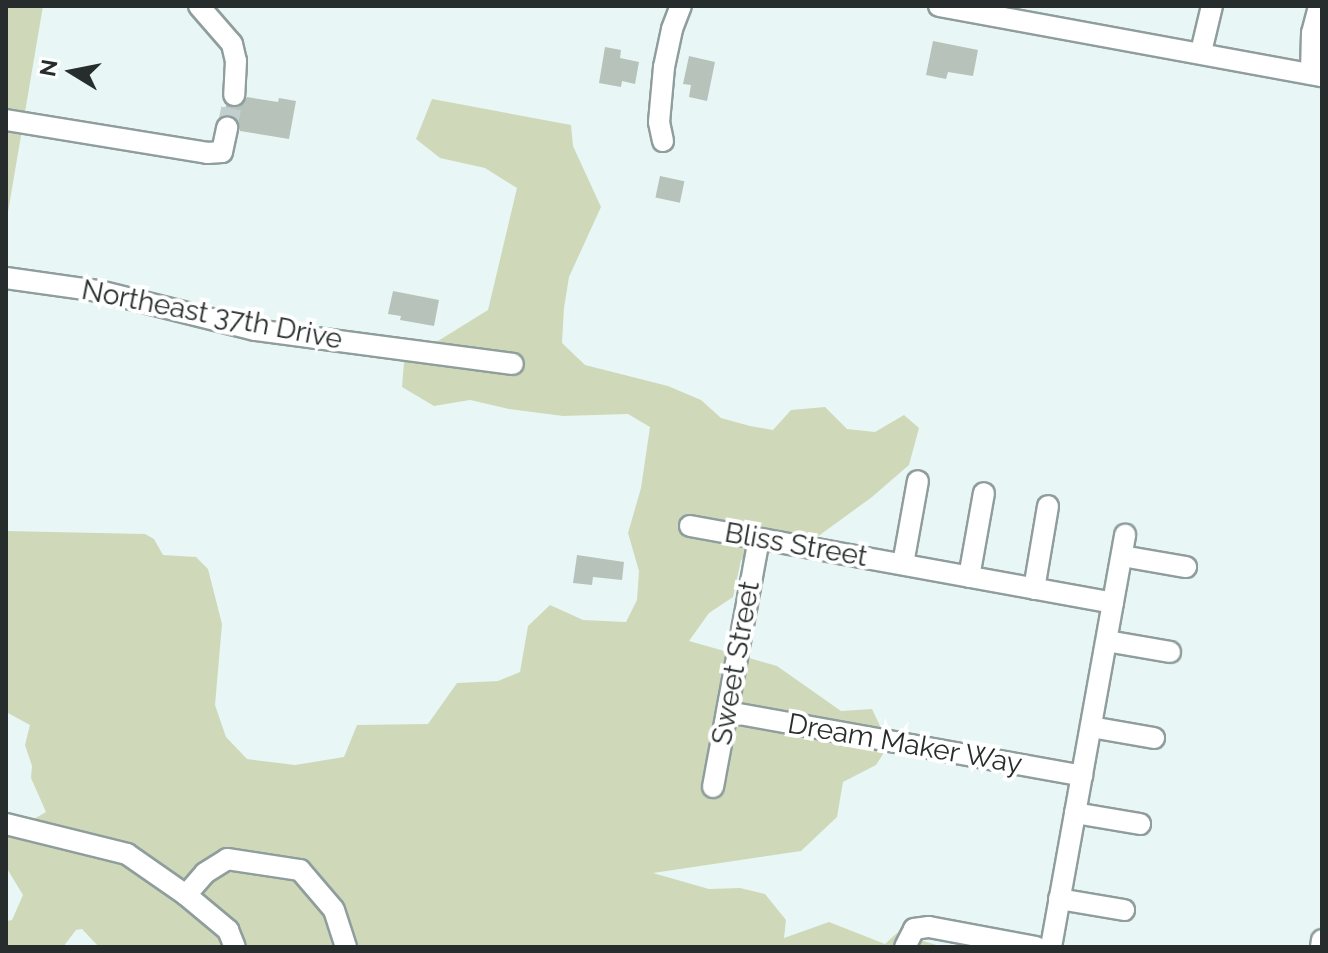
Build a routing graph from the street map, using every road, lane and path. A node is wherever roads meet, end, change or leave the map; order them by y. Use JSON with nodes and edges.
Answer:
{"nodes":[{"id":1,"x":199,"y":6,"type":"edge"},
{"id":2,"x":681,"y":6,"type":"edge"},
{"id":3,"x":939,"y":6,"type":"edge"},
{"id":4,"x":1212,"y":6,"type":"edge"},
{"id":5,"x":1319,"y":6,"type":"edge"},
{"id":6,"x":1201,"y":52,"type":"junction"},
{"id":7,"x":1316,"y":75,"type":"edge"},
{"id":8,"x":234,"y":95,"type":"tunnel mouth"},
{"id":9,"x":6,"y":120,"type":"edge"},
{"id":10,"x":227,"y":128,"type":"tunnel mouth"},
{"id":11,"x":663,"y":141,"type":"dead end"},
{"id":12,"x":6,"y":278,"type":"edge"},
{"id":13,"x":513,"y":364,"type":"dead end"},
{"id":14,"x":918,"y":481,"type":"dead end"},
{"id":15,"x":984,"y":493,"type":"dead end"},
{"id":16,"x":1048,"y":506,"type":"dead end"},
{"id":17,"x":690,"y":526,"type":"dead end"},
{"id":18,"x":1125,"y":535,"type":"dead end"},
{"id":19,"x":759,"y":539,"type":"junction"},
{"id":20,"x":1122,"y":556,"type":"junction"},
{"id":21,"x":903,"y":564,"type":"junction"},
{"id":22,"x":1186,"y":567,"type":"dead end"},
{"id":23,"x":969,"y":577,"type":"junction"},
{"id":24,"x":1034,"y":589,"type":"junction"},
{"id":25,"x":1113,"y":603,"type":"junction"},
{"id":26,"x":1107,"y":641,"type":"junction"},
{"id":27,"x":1170,"y":652,"type":"dead end"},
{"id":28,"x":728,"y":712,"type":"junction"},
{"id":29,"x":1091,"y":727,"type":"junction"},
{"id":30,"x":1154,"y":738,"type":"dead end"},
{"id":31,"x":1082,"y":776,"type":"junction"},
{"id":32,"x":713,"y":787,"type":"dead end"},
{"id":33,"x":1075,"y":813,"type":"junction"},
{"id":34,"x":6,"y":824,"type":"edge"},
{"id":35,"x":1140,"y":824,"type":"dead end"},
{"id":36,"x":186,"y":895,"type":"junction"},
{"id":37,"x":1059,"y":899,"type":"junction"},
{"id":38,"x":1124,"y":910,"type":"dead end"},
{"id":39,"x":1322,"y":940,"type":"edge"},
{"id":40,"x":235,"y":947,"type":"edge"},
{"id":41,"x":346,"y":947,"type":"edge"},
{"id":42,"x":905,"y":947,"type":"edge"},
{"id":43,"x":1036,"y":947,"type":"edge"},
{"id":44,"x":1051,"y":947,"type":"edge"},
{"id":45,"x":1321,"y":947,"type":"edge"}],
"edges":[{"from":1,"to":8,"type":"street"},
{"from":2,"to":11,"type":"street"},
{"from":3,"to":6,"type":"street"},
{"from":4,"to":6,"type":"street"},
{"from":5,"to":7,"type":"street"},
{"from":6,"to":7,"type":"street"},
{"from":9,"to":10,"type":"street"},
{"from":12,"to":13,"type":"street","name":"Northeast 37th Drive"},
{"from":14,"to":21,"type":"street","name":"Bliss Street"},
{"from":15,"to":23,"type":"street"},
{"from":16,"to":24,"type":"street"},
{"from":17,"to":19,"type":"street","name":"Bliss Street"},
{"from":18,"to":20,"type":"street"},
{"from":19,"to":21,"type":"street","name":"Bliss Street"},
{"from":19,"to":28,"type":"street","name":"Sweet Street"},
{"from":20,"to":22,"type":"street"},
{"from":20,"to":25,"type":"street"},
{"from":21,"to":23,"type":"street","name":"Bliss Street"},
{"from":23,"to":24,"type":"street","name":"Bliss Street"},
{"from":24,"to":25,"type":"street","name":"Bliss Street"},
{"from":25,"to":26,"type":"street"},
{"from":26,"to":27,"type":"street"},
{"from":26,"to":29,"type":"street"},
{"from":28,"to":31,"type":"street","name":"Dream Maker Way"},
{"from":28,"to":32,"type":"street","name":"Sweet Street"},
{"from":29,"to":30,"type":"street"},
{"from":29,"to":31,"type":"street"},
{"from":31,"to":33,"type":"street"},
{"from":33,"to":35,"type":"street"},
{"from":33,"to":37,"type":"street"},
{"from":34,"to":36,"type":"street"},
{"from":36,"to":40,"type":"street"},
{"from":36,"to":41,"type":"street"},
{"from":37,"to":38,"type":"street"},
{"from":37,"to":44,"type":"street"},
{"from":39,"to":45,"type":"street"},
{"from":42,"to":43,"type":"street"}]}
